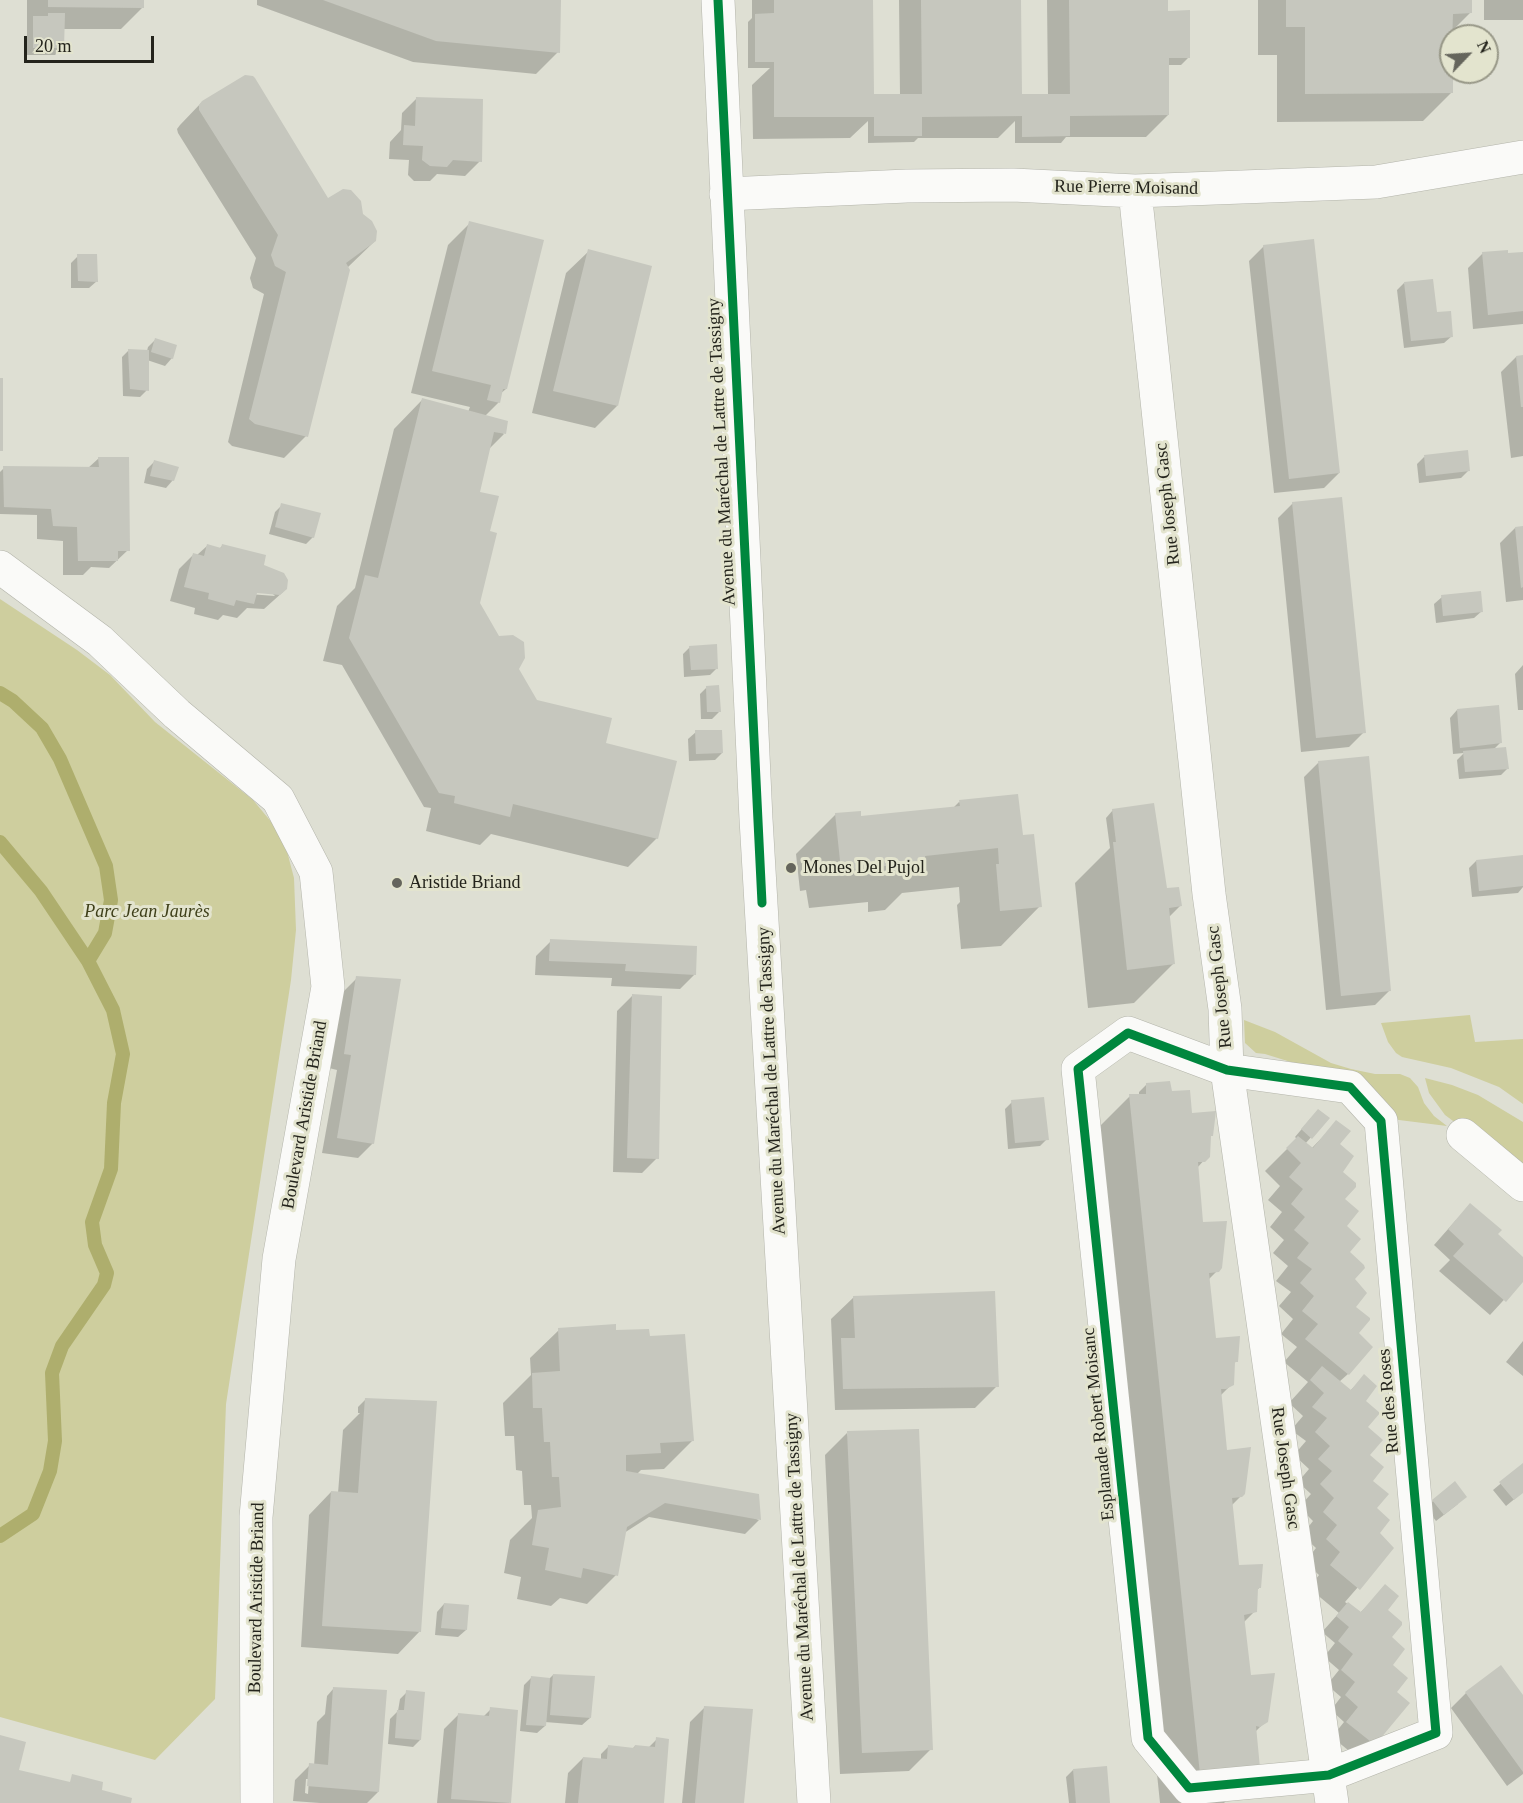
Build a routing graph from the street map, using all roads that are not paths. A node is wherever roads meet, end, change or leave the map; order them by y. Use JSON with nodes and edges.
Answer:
{"nodes":[{"id":1,"x":718,"y":0,"type":"edge"},
{"id":2,"x":1523,"y":157,"type":"edge"},
{"id":3,"x":1135,"y":191,"type":"junction"},
{"id":4,"x":726,"y":195,"type":"junction"},
{"id":5,"x":0,"y":567,"type":"edge"},
{"id":6,"x":1227,"y":1070,"type":"junction"},
{"id":7,"x":1463,"y":1135,"type":"dead end"},
{"id":8,"x":1523,"y":1185,"type":"edge"},
{"id":9,"x":1331,"y":1789,"type":"edge"},
{"id":10,"x":257,"y":1803,"type":"edge"},
{"id":11,"x":814,"y":1803,"type":"edge"},
{"id":12,"x":1358,"y":1803,"type":"edge"}],
"edges":[{"from":1,"to":4,"type":"street","name":"Avenue du Maréchal de Lattre de Tassigny"},
{"from":2,"to":3,"type":"street","name":"Rue Pierre Moisand"},
{"from":3,"to":4,"type":"street","name":"Rue Pierre Moisand"},
{"from":3,"to":6,"type":"street","name":"Rue Joseph Gasc"},
{"from":4,"to":11,"type":"street","name":"Avenue du Maréchal de Lattre de Tassigny"},
{"from":5,"to":10,"type":"street","name":"Boulevard Aristide Briand"},
{"from":6,"to":9,"type":"street","name":"Rue Joseph Gasc"},
{"from":6,"to":9,"type":"street","name":"Rue des Roses"},
{"from":6,"to":9,"type":"street","name":"Esplanade Robert Moisanc"},
{"from":7,"to":8,"type":"street"},
{"from":9,"to":12,"type":"street"}]}
